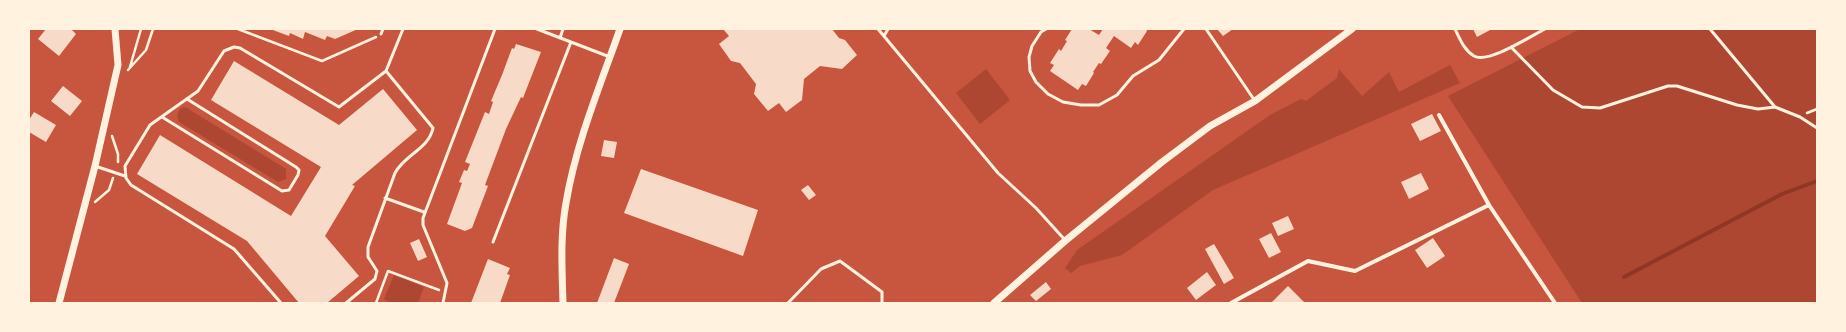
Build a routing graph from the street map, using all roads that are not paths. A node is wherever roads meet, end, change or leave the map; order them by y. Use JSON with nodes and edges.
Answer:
{"nodes":[{"id":1,"x":115,"y":29,"type":"edge"},
{"id":2,"x":383,"y":29,"type":"edge"},
{"id":3,"x":403,"y":29,"type":"edge"},
{"id":4,"x":495,"y":29,"type":"edge"},
{"id":5,"x":537,"y":29,"type":"edge"},
{"id":6,"x":563,"y":29,"type":"edge"},
{"id":7,"x":620,"y":29,"type":"edge"},
{"id":8,"x":878,"y":29,"type":"edge"},
{"id":9,"x":888,"y":29,"type":"edge"},
{"id":10,"x":1046,"y":29,"type":"edge"},
{"id":11,"x":1184,"y":29,"type":"edge"},
{"id":12,"x":1206,"y":29,"type":"edge"},
{"id":13,"x":1352,"y":29,"type":"edge"},
{"id":14,"x":1455,"y":29,"type":"edge"},
{"id":15,"x":1545,"y":29,"type":"edge"},
{"id":16,"x":1710,"y":29,"type":"edge"},
{"id":17,"x":381,"y":34,"type":"road end"},
{"id":18,"x":884,"y":36,"type":"junction"},
{"id":19,"x":560,"y":38,"type":"junction"},
{"id":20,"x":571,"y":42,"type":"junction"},
{"id":21,"x":1511,"y":47,"type":"junction"},
{"id":22,"x":610,"y":57,"type":"junction"},
{"id":23,"x":386,"y":71,"type":"junction"},
{"id":24,"x":187,"y":99,"type":"junction"},
{"id":25,"x":1255,"y":101,"type":"junction"},
{"id":26,"x":1776,"y":107,"type":"junction"},
{"id":27,"x":1438,"y":116,"type":"dead end"},
{"id":28,"x":162,"y":117,"type":"junction"},
{"id":29,"x":1817,"y":128,"type":"edge"},
{"id":30,"x":95,"y":166,"type":"junction"},
{"id":31,"x":125,"y":176,"type":"junction"},
{"id":32,"x":385,"y":198,"type":"junction"},
{"id":33,"x":1489,"y":205,"type":"junction"},
{"id":34,"x":424,"y":212,"type":"junction"},
{"id":35,"x":1065,"y":241,"type":"junction"},
{"id":36,"x":493,"y":242,"type":"dead end"},
{"id":37,"x":59,"y":303,"type":"edge"},
{"id":38,"x":281,"y":303,"type":"edge"},
{"id":39,"x":346,"y":303,"type":"edge"},
{"id":40,"x":442,"y":303,"type":"edge"},
{"id":41,"x":563,"y":303,"type":"edge"},
{"id":42,"x":788,"y":303,"type":"edge"},
{"id":43,"x":882,"y":303,"type":"edge"},
{"id":44,"x":994,"y":303,"type":"edge"},
{"id":45,"x":1231,"y":303,"type":"edge"},
{"id":46,"x":1555,"y":303,"type":"edge"}],
"edges":[{"from":1,"to":30,"type":"street"},
{"from":2,"to":17,"type":"lane"},
{"from":3,"to":23,"type":"lane"},
{"from":4,"to":34,"type":"lane"},
{"from":5,"to":19,"type":"lane"},
{"from":6,"to":19,"type":"lane"},
{"from":7,"to":22,"type":"street"},
{"from":8,"to":18,"type":"lane"},
{"from":9,"to":18,"type":"lane"},
{"from":10,"to":11,"type":"lane"},
{"from":12,"to":25,"type":"lane"},
{"from":13,"to":25,"type":"street"},
{"from":14,"to":21,"type":"lane"},
{"from":15,"to":21,"type":"lane"},
{"from":16,"to":26,"type":"lane"},
{"from":18,"to":35,"type":"lane"},
{"from":19,"to":20,"type":"lane"},
{"from":20,"to":22,"type":"lane"},
{"from":20,"to":36,"type":"lane"},
{"from":21,"to":26,"type":"lane"},
{"from":22,"to":41,"type":"street"},
{"from":23,"to":24,"type":"lane"},
{"from":23,"to":32,"type":"lane"},
{"from":24,"to":28,"type":"lane"},
{"from":24,"to":28,"type":"lane"},
{"from":25,"to":35,"type":"street"},
{"from":26,"to":29,"type":"lane"},
{"from":27,"to":33,"type":"street"},
{"from":28,"to":31,"type":"lane"},
{"from":30,"to":31,"type":"lane"},
{"from":30,"to":37,"type":"street"},
{"from":31,"to":38,"type":"lane"},
{"from":32,"to":34,"type":"lane"},
{"from":32,"to":39,"type":"lane"},
{"from":33,"to":45,"type":"street"},
{"from":33,"to":46,"type":"street"},
{"from":34,"to":40,"type":"lane"},
{"from":35,"to":44,"type":"street"},
{"from":42,"to":43,"type":"lane"}]}
